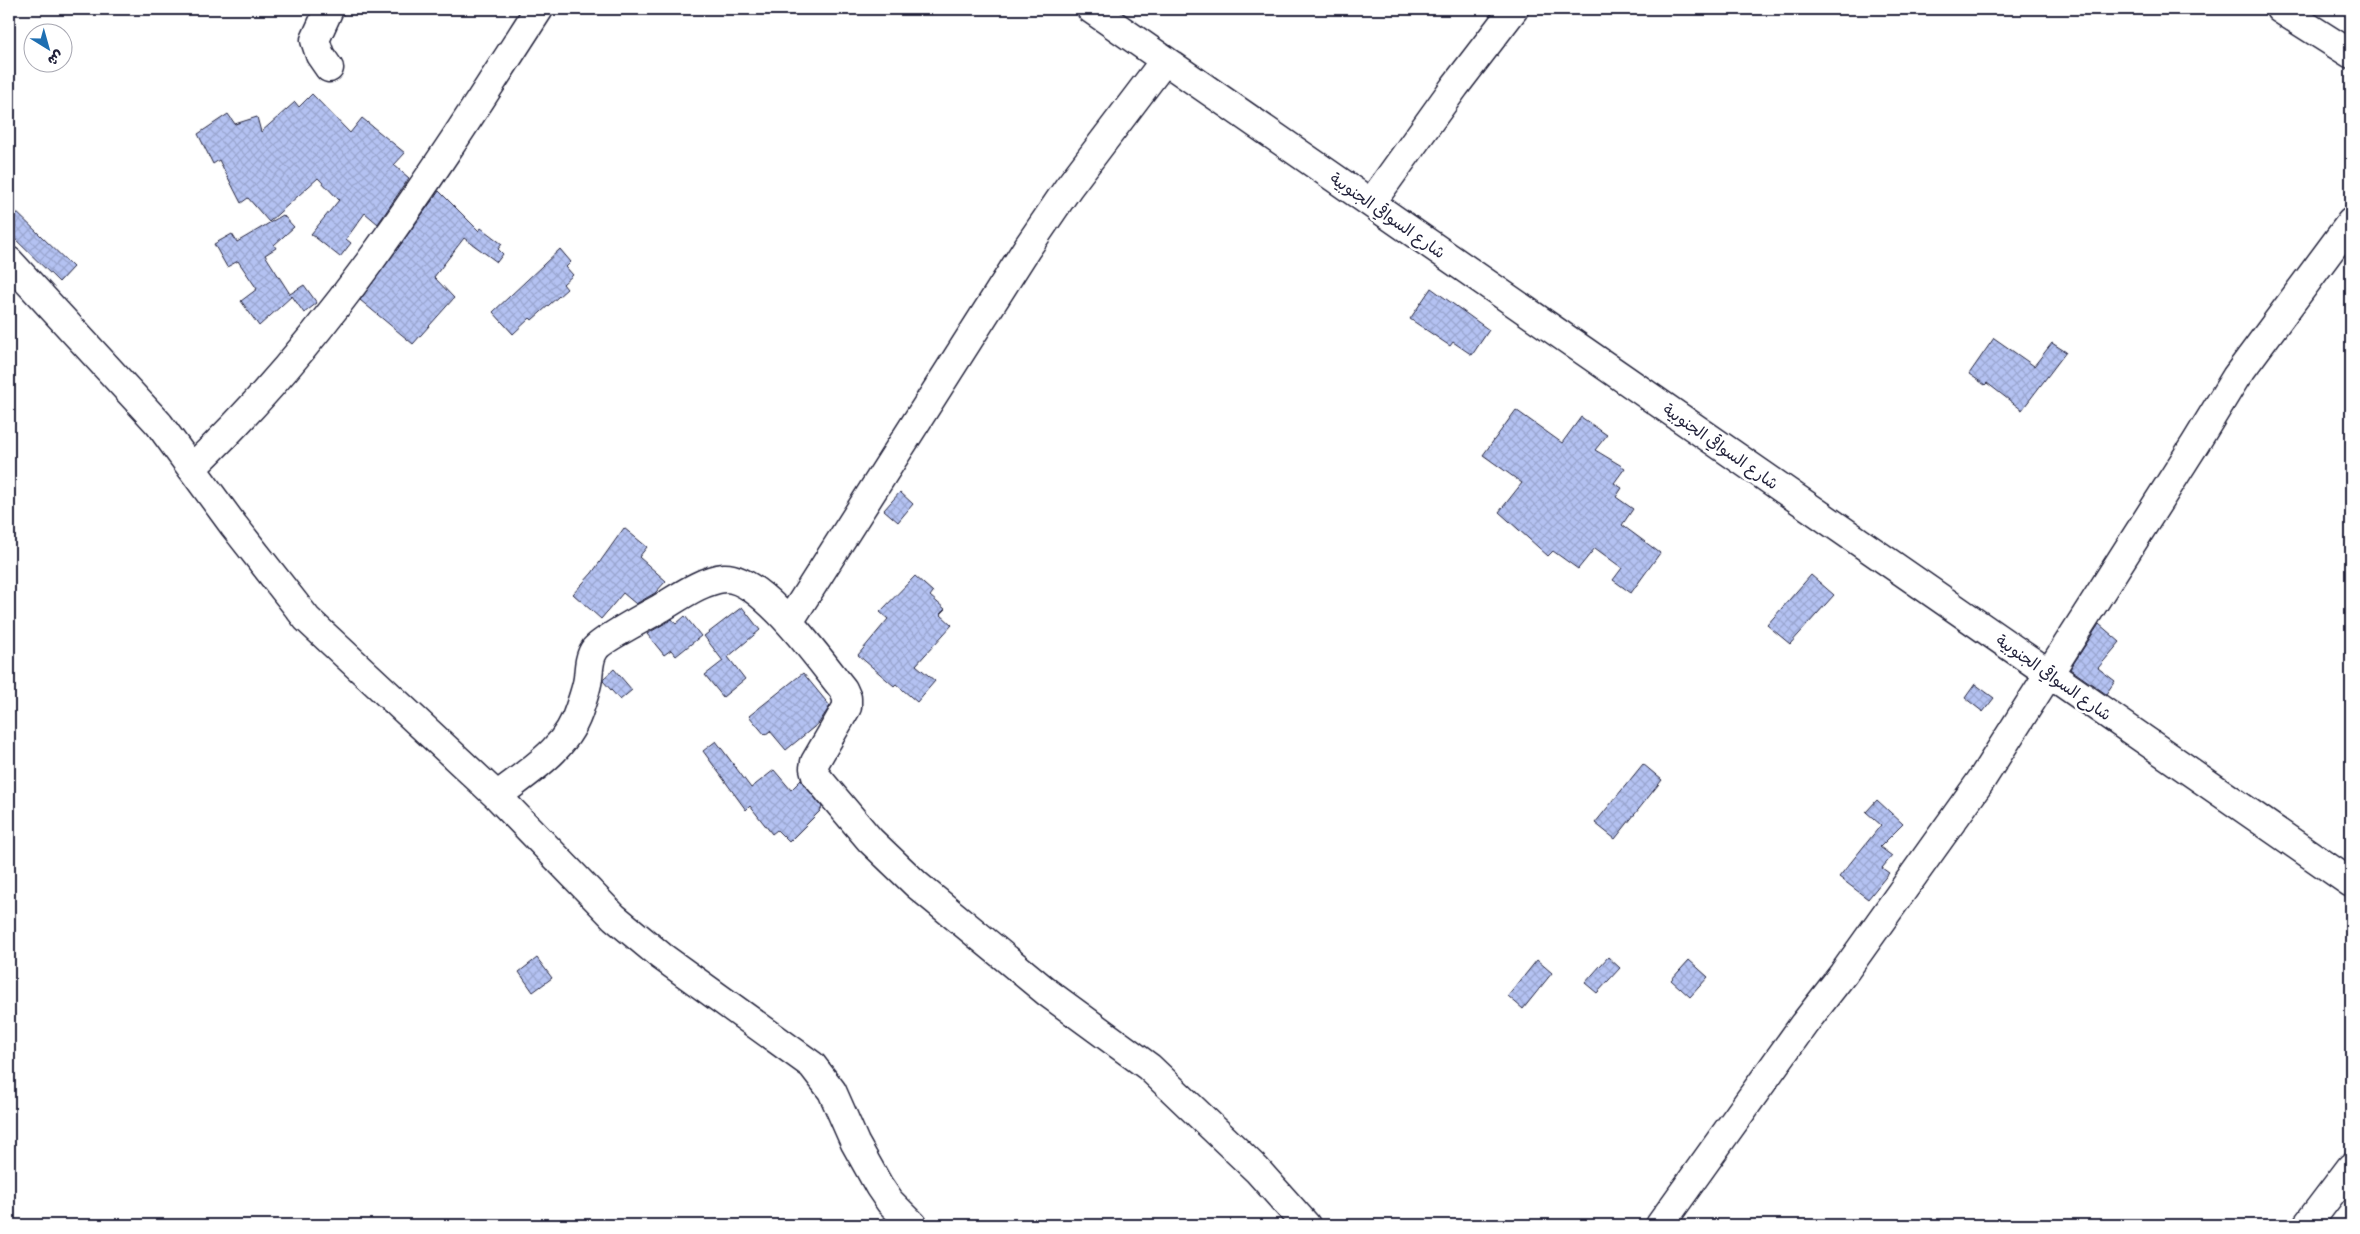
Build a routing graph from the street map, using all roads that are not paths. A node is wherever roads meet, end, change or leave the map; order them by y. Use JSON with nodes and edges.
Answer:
{"nodes":[{"id":1,"x":329,"y":9,"type":"edge"},
{"id":2,"x":538,"y":9,"type":"edge"},
{"id":3,"x":1091,"y":9,"type":"edge"},
{"id":4,"x":1514,"y":9,"type":"edge"},
{"id":5,"x":2280,"y":9,"type":"edge"},
{"id":6,"x":2351,"y":54,"type":"edge"},
{"id":7,"x":1166,"y":60,"type":"junction"},
{"id":8,"x":330,"y":68,"type":"dead end"},
{"id":9,"x":1371,"y":203,"type":"junction"},
{"id":10,"x":2351,"y":222,"type":"edge"},
{"id":11,"x":9,"y":261,"type":"edge"},
{"id":12,"x":192,"y":468,"type":"junction"},
{"id":13,"x":789,"y":622,"type":"junction"},
{"id":14,"x":2048,"y":673,"type":"junction"},
{"id":15,"x":496,"y":796,"type":"junction"},
{"id":16,"x":2351,"y":882,"type":"edge"},
{"id":17,"x":2351,"y":1167,"type":"edge"},
{"id":18,"x":914,"y":1225,"type":"edge"},
{"id":19,"x":1306,"y":1225,"type":"edge"},
{"id":20,"x":1660,"y":1225,"type":"edge"},
{"id":21,"x":2307,"y":1225,"type":"edge"}],
"edges":[{"from":1,"to":8,"type":"street"},
{"from":2,"to":12,"type":"street"},
{"from":3,"to":7,"type":"street","name":"شارع السواقي الجنوبية"},
{"from":4,"to":9,"type":"street"},
{"from":5,"to":6,"type":"street"},
{"from":7,"to":9,"type":"street","name":"شارع السواقي الجنوبية"},
{"from":7,"to":13,"type":"street"},
{"from":9,"to":14,"type":"street","name":"شارع السواقي الجنوبية"},
{"from":10,"to":14,"type":"street"},
{"from":11,"to":12,"type":"street"},
{"from":12,"to":15,"type":"street"},
{"from":13,"to":15,"type":"street"},
{"from":13,"to":19,"type":"street"},
{"from":14,"to":16,"type":"street","name":"شارع السواقي الجنوبية"},
{"from":14,"to":20,"type":"street"},
{"from":15,"to":18,"type":"street"},
{"from":17,"to":21,"type":"street"}]}
